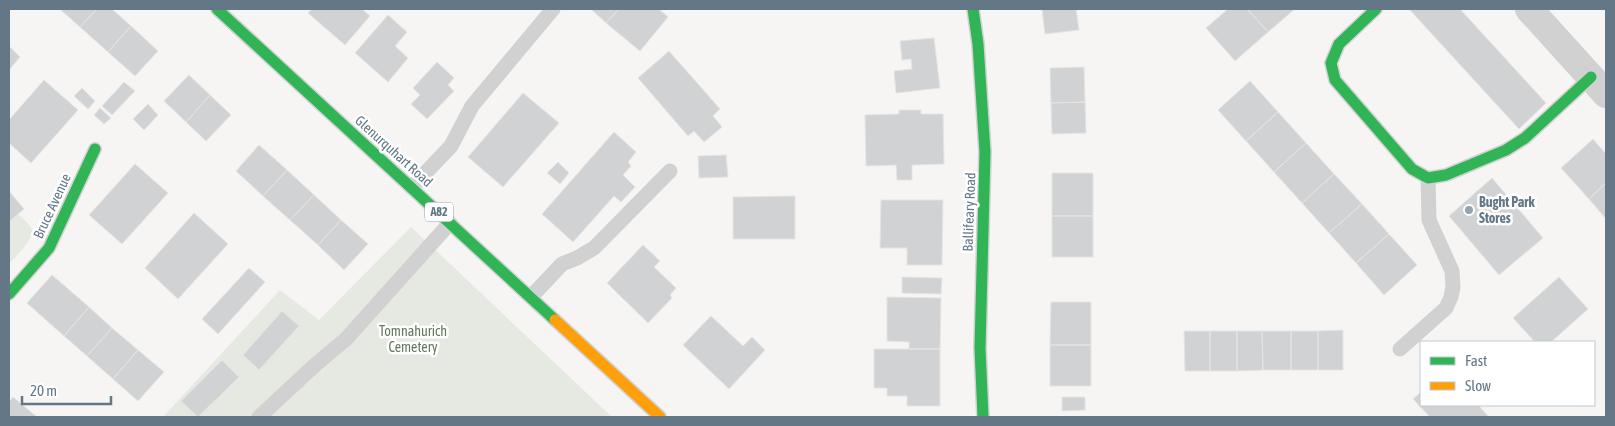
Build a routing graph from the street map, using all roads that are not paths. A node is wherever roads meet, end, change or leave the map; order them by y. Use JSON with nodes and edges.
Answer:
{"nodes":[{"id":1,"x":217,"y":9,"type":"edge"},
{"id":2,"x":552,"y":9,"type":"edge"},
{"id":3,"x":973,"y":9,"type":"edge"},
{"id":4,"x":1376,"y":9,"type":"edge"},
{"id":5,"x":1529,"y":9,"type":"edge"},
{"id":6,"x":1598,"y":86,"type":"edge"},
{"id":7,"x":95,"y":149,"type":"dead end"},
{"id":8,"x":670,"y":171,"type":"dead end"},
{"id":9,"x":1428,"y":178,"type":"junction"},
{"id":10,"x":412,"y":187,"type":"junction"},
{"id":11,"x":450,"y":223,"type":"junction"},
{"id":12,"x":9,"y":294,"type":"edge"},
{"id":13,"x":531,"y":298,"type":"junction"},
{"id":14,"x":1400,"y":349,"type":"dead end"},
{"id":15,"x":259,"y":417,"type":"edge"},
{"id":16,"x":660,"y":417,"type":"edge"},
{"id":17,"x":983,"y":417,"type":"edge"}],
"edges":[{"from":1,"to":10,"type":"main road","name":"Glenurquhart Road","number":"A82"},
{"from":2,"to":10,"type":"lane"},
{"from":3,"to":17,"type":"main road","name":"Ballifeary Road"},
{"from":4,"to":9,"type":"main road"},
{"from":5,"to":6,"type":"street"},
{"from":6,"to":9,"type":"main road"},
{"from":7,"to":12,"type":"main road","name":"Bruce Avenue"},
{"from":8,"to":13,"type":"lane"},
{"from":9,"to":14,"type":"lane"},
{"from":10,"to":11,"type":"main road","name":"Glenurquhart Road","number":"A82"},
{"from":11,"to":13,"type":"main road","name":"Glenurquhart Road","number":"A82"},
{"from":11,"to":15,"type":"lane"},
{"from":13,"to":16,"type":"main road","name":"Glenurquhart Road","number":"A82"}]}
